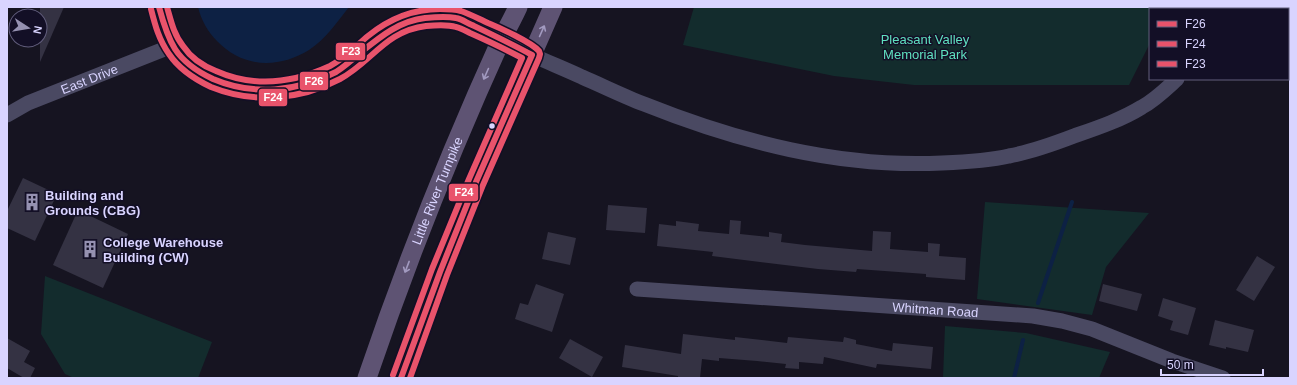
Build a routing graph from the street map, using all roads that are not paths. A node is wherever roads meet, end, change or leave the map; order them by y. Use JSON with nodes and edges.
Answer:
{"nodes":[{"id":1,"x":159,"y":7,"type":"edge"},
{"id":2,"x":518,"y":7,"type":"edge"},
{"id":3,"x":553,"y":7,"type":"edge"},
{"id":4,"x":502,"y":38,"type":"junction"},
{"id":5,"x":172,"y":46,"type":"junction"},
{"id":6,"x":532,"y":55,"type":"junction"},
{"id":7,"x":1176,"y":80,"type":"edge"},
{"id":8,"x":7,"y":115,"type":"edge"},
{"id":9,"x":637,"y":289,"type":"dead end"},
{"id":10,"x":367,"y":378,"type":"edge"},
{"id":11,"x":401,"y":378,"type":"edge"},
{"id":12,"x":1223,"y":378,"type":"edge"}],
"edges":[{"from":1,"to":5,"type":"street"},
{"from":2,"to":4,"type":"main road","name":"Little River Turnpike"},
{"from":6,"to":3,"type":"main road","one_way":true},
{"from":4,"to":5,"type":"street"},
{"from":4,"to":6,"type":"street"},
{"from":4,"to":10,"type":"main road","name":"Little River Turnpike","one_way":true},
{"from":5,"to":8,"type":"street","name":"East Drive"},
{"from":6,"to":7,"type":"street"},
{"from":6,"to":11,"type":"main road"},
{"from":9,"to":12,"type":"street","name":"Whitman Road"}]}
